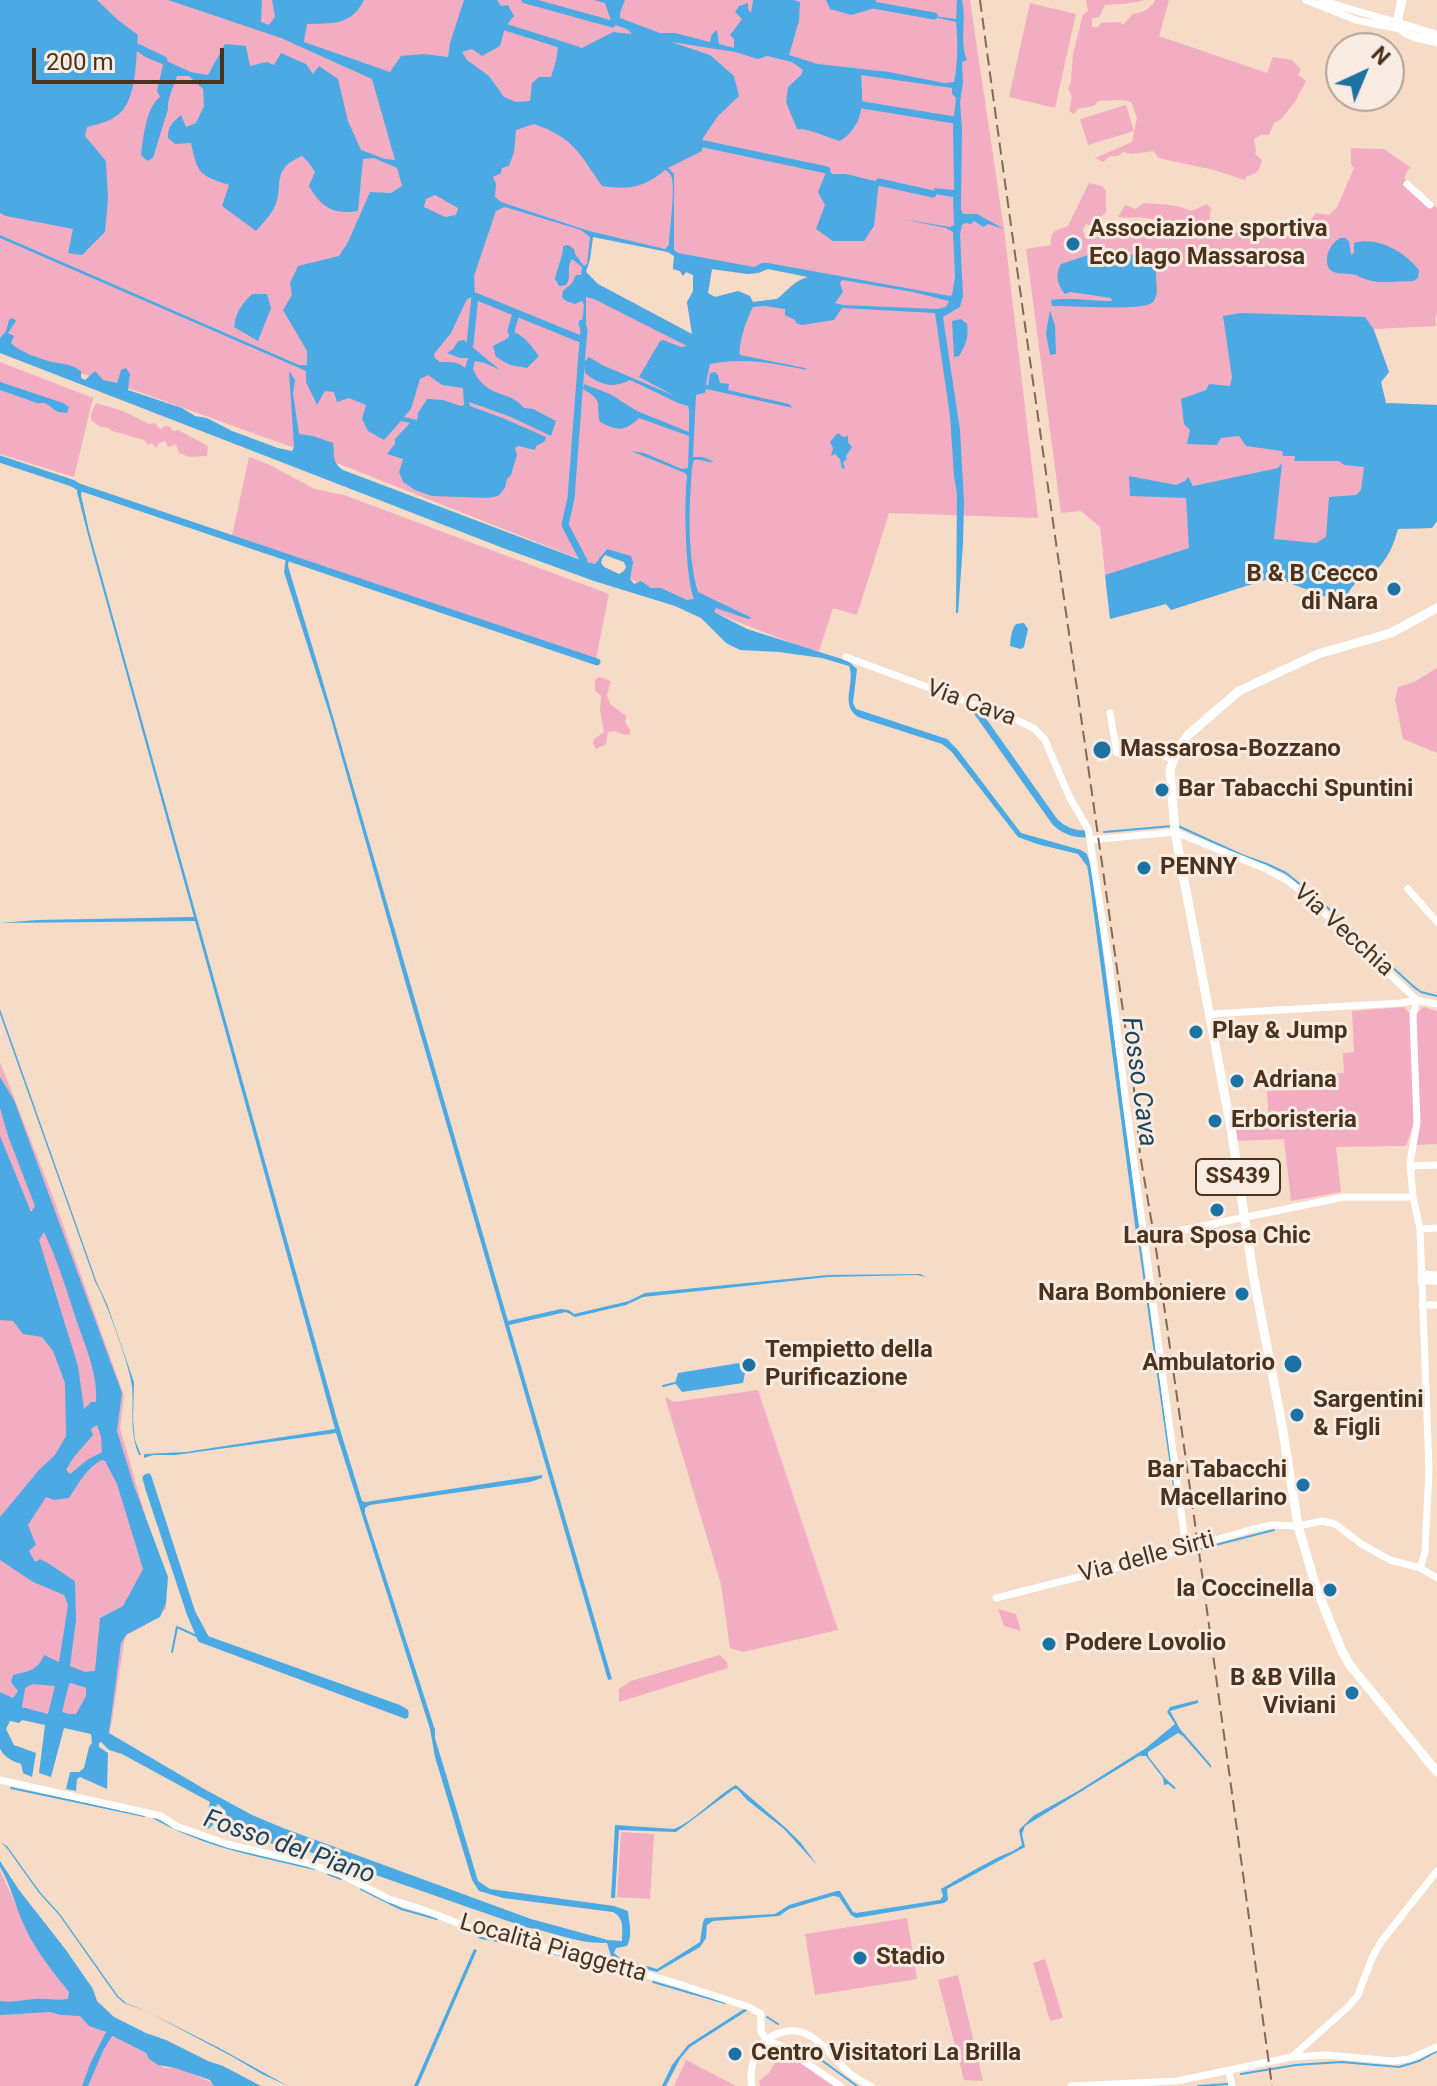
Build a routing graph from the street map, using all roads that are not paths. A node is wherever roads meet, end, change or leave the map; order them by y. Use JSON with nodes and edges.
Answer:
{"nodes":[{"id":1,"x":1306,"y":0,"type":"edge"},
{"id":2,"x":1322,"y":0,"type":"edge"},
{"id":3,"x":1401,"y":0,"type":"edge"},
{"id":4,"x":1399,"y":25,"type":"junction"},
{"id":5,"x":1437,"y":35,"type":"edge"},
{"id":6,"x":1437,"y":42,"type":"edge"},
{"id":7,"x":1407,"y":184,"type":"dead end"},
{"id":8,"x":1430,"y":205,"type":"dead end"},
{"id":9,"x":1437,"y":608,"type":"edge"},
{"id":10,"x":846,"y":657,"type":"dead end"},
{"id":11,"x":1110,"y":713,"type":"dead end"},
{"id":12,"x":1173,"y":759,"type":"junction"},
{"id":13,"x":1175,"y":828,"type":"junction"},
{"id":14,"x":1090,"y":840,"type":"junction"},
{"id":15,"x":1408,"y":889,"type":"dead end"},
{"id":16,"x":1437,"y":922,"type":"edge"},
{"id":17,"x":1417,"y":1000,"type":"junction"},
{"id":18,"x":1437,"y":1004,"type":"edge"},
{"id":19,"x":1210,"y":1014,"type":"junction"},
{"id":20,"x":1437,"y":1165,"type":"edge"},
{"id":21,"x":1411,"y":1166,"type":"junction"},
{"id":22,"x":1413,"y":1197,"type":"junction"},
{"id":23,"x":1245,"y":1217,"type":"junction"},
{"id":24,"x":1437,"y":1228,"type":"edge"},
{"id":25,"x":1420,"y":1229,"type":"junction"},
{"id":26,"x":1144,"y":1238,"type":"junction"},
{"id":27,"x":1421,"y":1278,"type":"junction"},
{"id":28,"x":1437,"y":1278,"type":"edge"},
{"id":29,"x":1422,"y":1305,"type":"junction"},
{"id":30,"x":1437,"y":1305,"type":"edge"},
{"id":31,"x":1298,"y":1526,"type":"junction"},
{"id":32,"x":1183,"y":1549,"type":"junction"},
{"id":33,"x":1420,"y":1568,"type":"junction"},
{"id":34,"x":1437,"y":1578,"type":"edge"},
{"id":35,"x":996,"y":1598,"type":"dead end"},
{"id":36,"x":1437,"y":1772,"type":"edge"},
{"id":37,"x":0,"y":1780,"type":"edge"},
{"id":38,"x":1437,"y":1871,"type":"edge"},
{"id":39,"x":766,"y":2040,"type":"junction"},
{"id":40,"x":1311,"y":2040,"type":"junction"},
{"id":41,"x":1437,"y":2047,"type":"edge"},
{"id":42,"x":1315,"y":2056,"type":"junction"},
{"id":43,"x":1292,"y":2057,"type":"junction"},
{"id":44,"x":1229,"y":2071,"type":"junction"},
{"id":45,"x":1139,"y":2085,"type":"edge"},
{"id":46,"x":752,"y":2086,"type":"edge"},
{"id":47,"x":840,"y":2086,"type":"edge"},
{"id":48,"x":871,"y":2086,"type":"edge"},
{"id":49,"x":1071,"y":2086,"type":"edge"},
{"id":50,"x":1232,"y":2086,"type":"edge"}],
"edges":[{"from":1,"to":4,"type":"street"},
{"from":2,"to":4,"type":"street"},
{"from":3,"to":4,"type":"main road"},
{"from":4,"to":5,"type":"street"},
{"from":4,"to":6,"type":"main road"},
{"from":7,"to":8,"type":"street"},
{"from":9,"to":12,"type":"main road"},
{"from":10,"to":14,"type":"street","name":"Via Cava"},
{"from":11,"to":12,"type":"street"},
{"from":12,"to":13,"type":"main road","number":"SS439"},
{"from":13,"to":14,"type":"street"},
{"from":13,"to":17,"type":"street","name":"Via Vecchia"},
{"from":13,"to":19,"type":"main road","number":"SS439"},
{"from":14,"to":26,"type":"street","name":"Via Cava"},
{"from":15,"to":16,"type":"street"},
{"from":17,"to":18,"type":"street"},
{"from":17,"to":19,"type":"street"},
{"from":17,"to":21,"type":"street"},
{"from":19,"to":23,"type":"main road","number":"SS439"},
{"from":20,"to":21,"type":"street"},
{"from":21,"to":22,"type":"street"},
{"from":22,"to":23,"type":"street"},
{"from":22,"to":25,"type":"street"},
{"from":23,"to":26,"type":"street"},
{"from":23,"to":31,"type":"main road","number":"SS439"},
{"from":24,"to":25,"type":"street"},
{"from":25,"to":27,"type":"street"},
{"from":26,"to":32,"type":"street","name":"Via Cava"},
{"from":27,"to":28,"type":"street"},
{"from":27,"to":29,"type":"street"},
{"from":29,"to":30,"type":"street"},
{"from":29,"to":33,"type":"street"},
{"from":31,"to":32,"type":"street","name":"Via delle Sirti"},
{"from":31,"to":33,"type":"street","name":"Via delle Sirti"},
{"from":31,"to":36,"type":"main road","number":"SS439"},
{"from":32,"to":35,"type":"street","name":"Via delle Sirti"},
{"from":33,"to":34,"type":"street","name":"Via delle Sirti"},
{"from":37,"to":39,"type":"street","name":"Località Piaggetta"},
{"from":38,"to":40,"type":"street"},
{"from":39,"to":46,"type":"street"},
{"from":39,"to":47,"type":"street"},
{"from":39,"to":48,"type":"street"},
{"from":40,"to":42,"type":"street"},
{"from":40,"to":43,"type":"street"},
{"from":41,"to":42,"type":"street"},
{"from":42,"to":43,"type":"street"},
{"from":43,"to":44,"type":"street"},
{"from":44,"to":45,"type":"street"},
{"from":44,"to":50,"type":"street"},
{"from":45,"to":49,"type":"street"}]}
